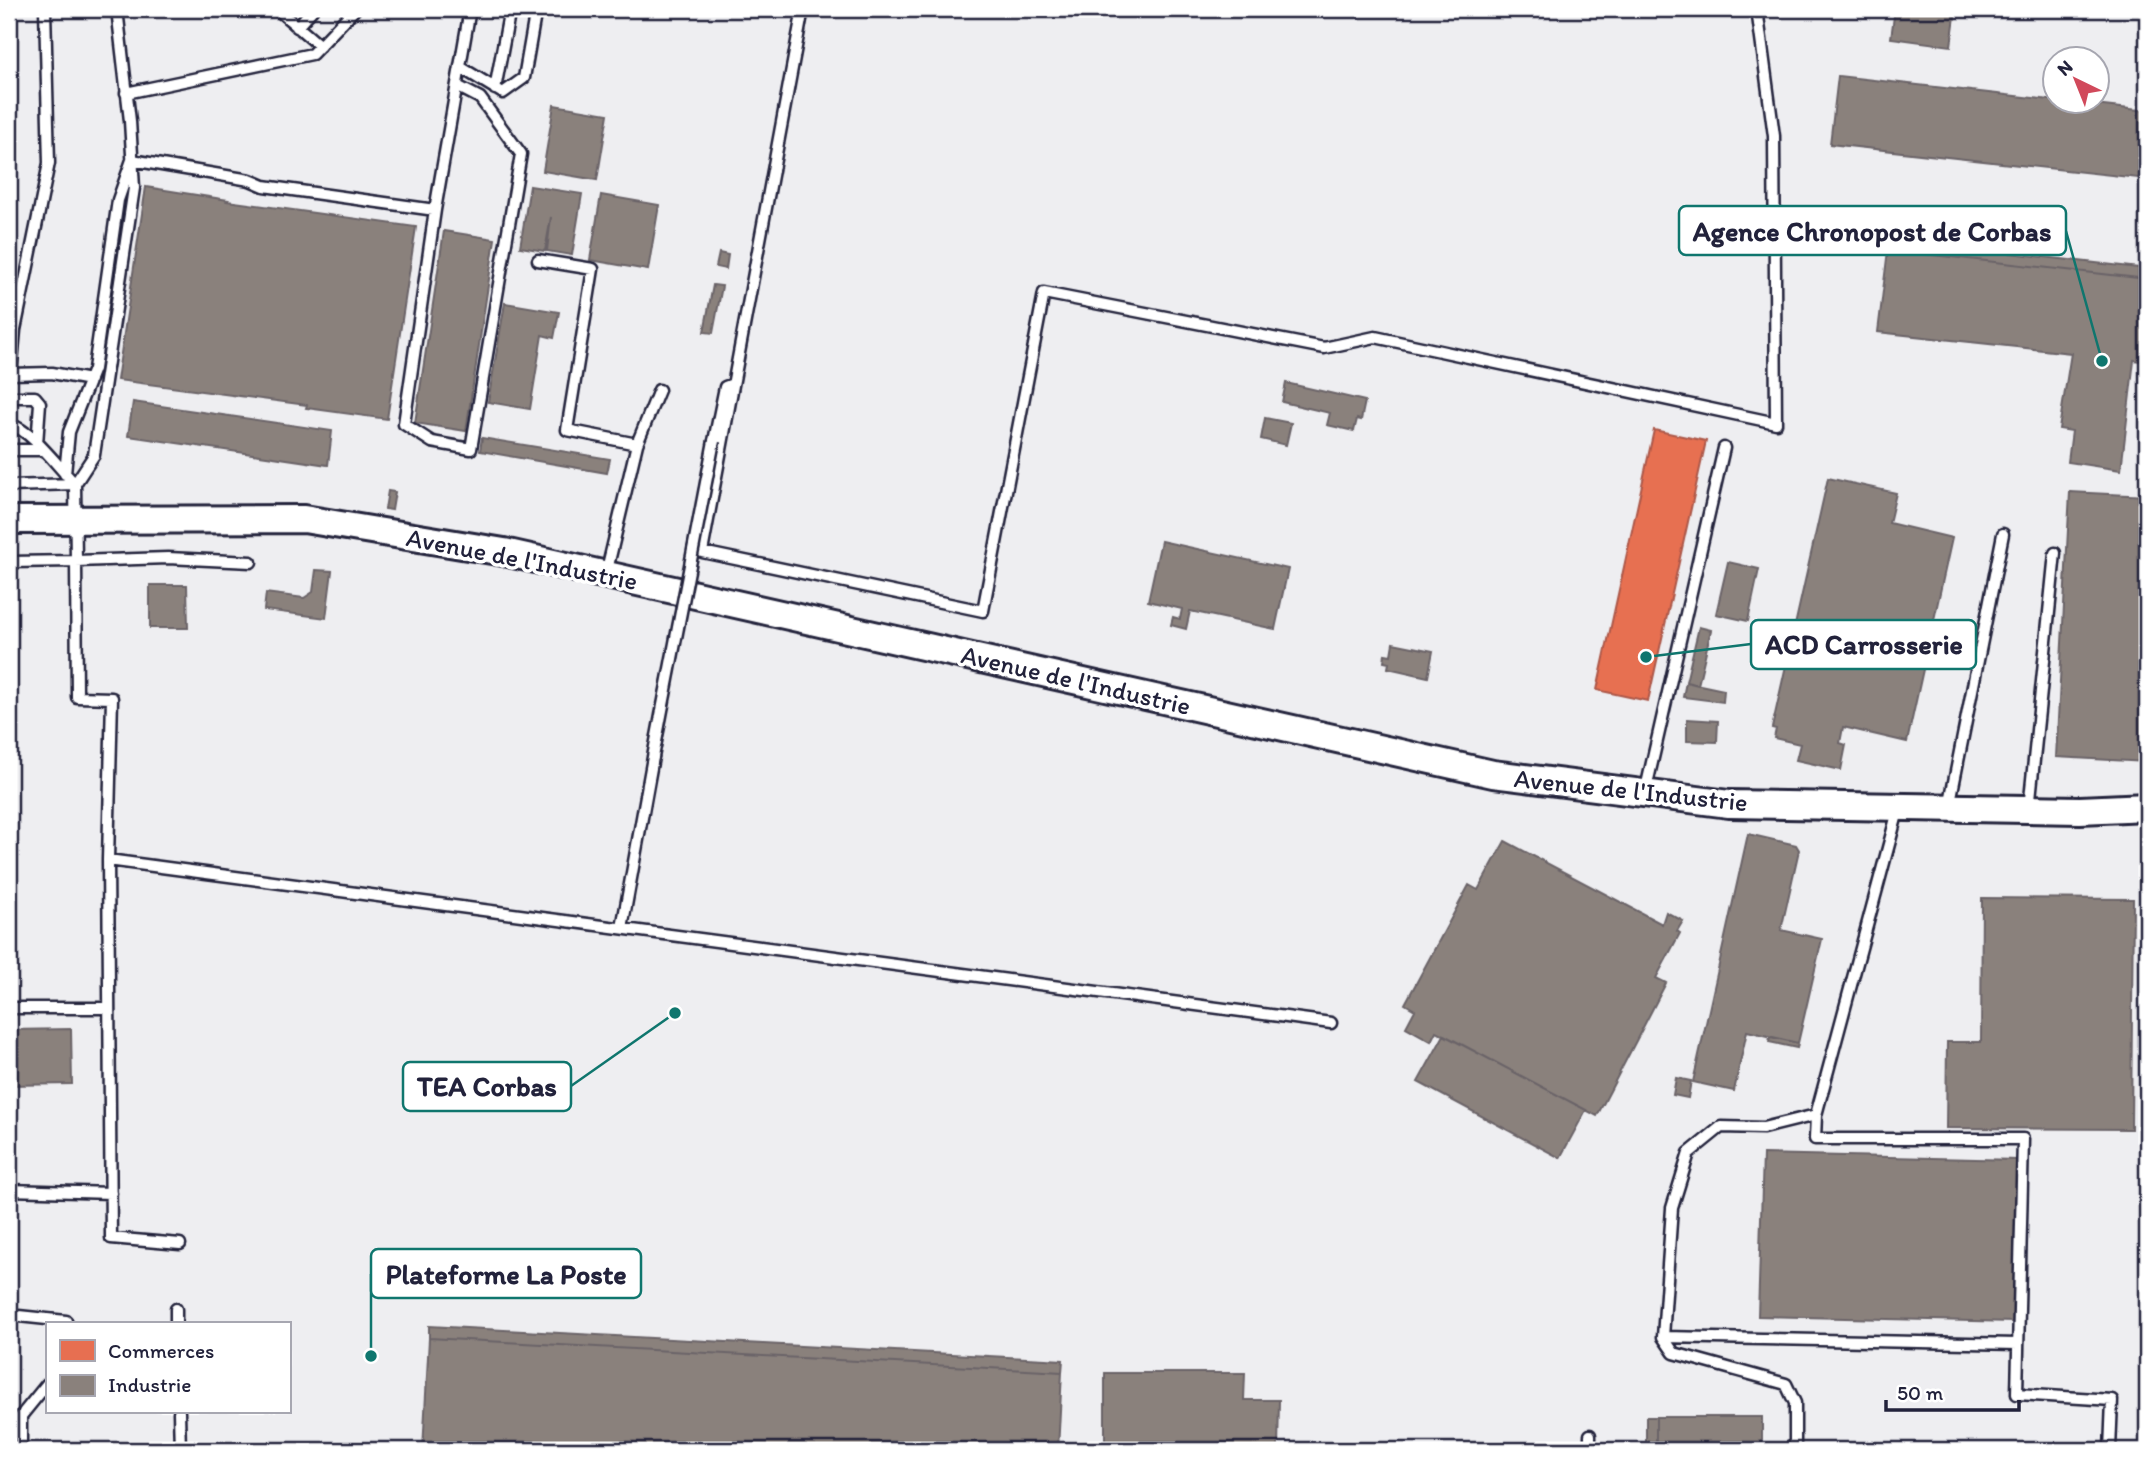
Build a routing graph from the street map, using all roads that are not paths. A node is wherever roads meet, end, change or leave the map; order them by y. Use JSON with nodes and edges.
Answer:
{"nodes":[{"id":1,"x":45,"y":9,"type":"edge"},
{"id":2,"x":117,"y":9,"type":"edge"},
{"id":3,"x":313,"y":9,"type":"edge"},
{"id":4,"x":355,"y":9,"type":"edge"},
{"id":5,"x":470,"y":9,"type":"edge"},
{"id":6,"x":510,"y":9,"type":"edge"},
{"id":7,"x":536,"y":9,"type":"edge"},
{"id":8,"x":803,"y":9,"type":"edge"},
{"id":9,"x":1757,"y":9,"type":"edge"},
{"id":10,"x":279,"y":10,"type":"edge"},
{"id":11,"x":297,"y":27,"type":"junction"},
{"id":12,"x":320,"y":46,"type":"junction"},
{"id":13,"x":460,"y":67,"type":"junction"},
{"id":14,"x":457,"y":86,"type":"junction"},
{"id":15,"x":495,"y":89,"type":"junction"},
{"id":16,"x":126,"y":93,"type":"junction"},
{"id":17,"x":132,"y":160,"type":"junction"},
{"id":18,"x":435,"y":210,"type":"junction"},
{"id":19,"x":538,"y":260,"type":"dead end"},
{"id":20,"x":12,"y":330,"type":"edge"},
{"id":21,"x":10,"y":374,"type":"edge"},
{"id":22,"x":90,"y":380,"type":"junction"},
{"id":23,"x":733,"y":384,"type":"junction"},
{"id":24,"x":659,"y":390,"type":"dead end"},
{"id":25,"x":9,"y":397,"type":"edge"},
{"id":26,"x":9,"y":424,"type":"edge"},
{"id":27,"x":637,"y":444,"type":"junction"},
{"id":28,"x":40,"y":447,"type":"junction"},
{"id":29,"x":1724,"y":448,"type":"dead end"},
{"id":30,"x":9,"y":450,"type":"edge"},
{"id":31,"x":65,"y":474,"type":"junction"},
{"id":32,"x":75,"y":484,"type":"junction"},
{"id":33,"x":9,"y":486,"type":"edge"},
{"id":34,"x":9,"y":520,"type":"edge"},
{"id":35,"x":77,"y":520,"type":"junction"},
{"id":36,"x":2003,"y":534,"type":"dead end"},
{"id":37,"x":2055,"y":553,"type":"dead end"},
{"id":38,"x":76,"y":561,"type":"junction"},
{"id":39,"x":9,"y":562,"type":"edge"},
{"id":40,"x":251,"y":562,"type":"dead end"},
{"id":41,"x":606,"y":575,"type":"junction"},
{"id":42,"x":1645,"y":793,"type":"junction"},
{"id":43,"x":1899,"y":807,"type":"junction"},
{"id":44,"x":2147,"y":807,"type":"edge"},
{"id":45,"x":1949,"y":808,"type":"junction"},
{"id":46,"x":2029,"y":809,"type":"junction"},
{"id":47,"x":108,"y":860,"type":"junction"},
{"id":48,"x":622,"y":928,"type":"junction"},
{"id":49,"x":9,"y":1008,"type":"edge"},
{"id":50,"x":109,"y":1008,"type":"junction"},
{"id":51,"x":1331,"y":1023,"type":"dead end"},
{"id":52,"x":1815,"y":1115,"type":"junction"},
{"id":53,"x":9,"y":1190,"type":"edge"},
{"id":54,"x":111,"y":1193,"type":"junction"},
{"id":55,"x":180,"y":1244,"type":"dead end"},
{"id":56,"x":176,"y":1309,"type":"dead end"},
{"id":57,"x":9,"y":1315,"type":"edge"},
{"id":58,"x":66,"y":1322,"type":"edge"},
{"id":59,"x":176,"y":1322,"type":"edge"},
{"id":60,"x":1663,"y":1337,"type":"junction"},
{"id":61,"x":2018,"y":1344,"type":"junction"},
{"id":62,"x":46,"y":1385,"type":"edge"},
{"id":63,"x":179,"y":1414,"type":"edge"},
{"id":64,"x":1590,"y":1435,"type":"dead end"},
{"id":65,"x":21,"y":1450,"type":"edge"},
{"id":66,"x":180,"y":1450,"type":"edge"},
{"id":67,"x":1590,"y":1450,"type":"edge"},
{"id":68,"x":1795,"y":1450,"type":"edge"},
{"id":69,"x":2110,"y":1450,"type":"edge"}],
"edges":[{"from":1,"to":20,"type":"lane"},
{"from":2,"to":16,"type":"lane"},
{"from":3,"to":11,"type":"lane"},
{"from":4,"to":12,"type":"lane"},
{"from":5,"to":13,"type":"lane"},
{"from":6,"to":15,"type":"lane"},
{"from":7,"to":15,"type":"lane"},
{"from":8,"to":23,"type":"lane"},
{"from":9,"to":23,"type":"lane"},
{"from":10,"to":11,"type":"lane"},
{"from":11,"to":12,"type":"lane"},
{"from":12,"to":16,"type":"lane"},
{"from":13,"to":14,"type":"lane"},
{"from":13,"to":15,"type":"lane"},
{"from":14,"to":18,"type":"lane"},
{"from":14,"to":18,"type":"lane"},
{"from":16,"to":17,"type":"lane"},
{"from":17,"to":18,"type":"lane"},
{"from":17,"to":22,"type":"lane"},
{"from":17,"to":32,"type":"lane"},
{"from":19,"to":27,"type":"lane"},
{"from":20,"to":21,"type":"lane"},
{"from":21,"to":22,"type":"lane"},
{"from":22,"to":31,"type":"lane"},
{"from":23,"to":48,"type":"lane","bridge":true},
{"from":24,"to":27,"type":"lane"},
{"from":25,"to":28,"type":"lane"},
{"from":26,"to":28,"type":"lane"},
{"from":27,"to":41,"type":"lane"},
{"from":28,"to":30,"type":"lane"},
{"from":28,"to":31,"type":"lane"},
{"from":29,"to":42,"type":"lane"},
{"from":31,"to":32,"type":"lane"},
{"from":32,"to":33,"type":"lane"},
{"from":32,"to":35,"type":"lane"},
{"from":34,"to":35,"type":"street","name":"Avenue de l'Industrie"},
{"from":35,"to":38,"type":"lane"},
{"from":35,"to":41,"type":"street","name":"Avenue de l'Industrie"},
{"from":36,"to":45,"type":"lane"},
{"from":37,"to":46,"type":"lane"},
{"from":38,"to":39,"type":"lane"},
{"from":38,"to":40,"type":"lane"},
{"from":38,"to":47,"type":"lane"},
{"from":41,"to":42,"type":"street","name":"Avenue de l'Industrie"},
{"from":42,"to":43,"type":"street","name":"Avenue de l'Industrie"},
{"from":43,"to":45,"type":"street","name":"Avenue de l'Industrie"},
{"from":43,"to":52,"type":"lane"},
{"from":44,"to":46,"type":"street","name":"Avenue de l'Industrie"},
{"from":45,"to":46,"type":"street","name":"Avenue de l'Industrie"},
{"from":47,"to":48,"type":"lane"},
{"from":47,"to":50,"type":"lane"},
{"from":48,"to":51,"type":"lane"},
{"from":49,"to":50,"type":"lane"},
{"from":50,"to":54,"type":"lane"},
{"from":52,"to":60,"type":"lane"},
{"from":52,"to":61,"type":"lane"},
{"from":53,"to":54,"type":"lane"},
{"from":54,"to":55,"type":"lane"},
{"from":56,"to":59,"type":"lane"},
{"from":57,"to":58,"type":"lane"},
{"from":60,"to":61,"type":"lane"},
{"from":60,"to":68,"type":"lane"},
{"from":61,"to":69,"type":"lane"},
{"from":62,"to":65,"type":"lane"},
{"from":63,"to":66,"type":"lane"},
{"from":64,"to":67,"type":"lane"}]}
